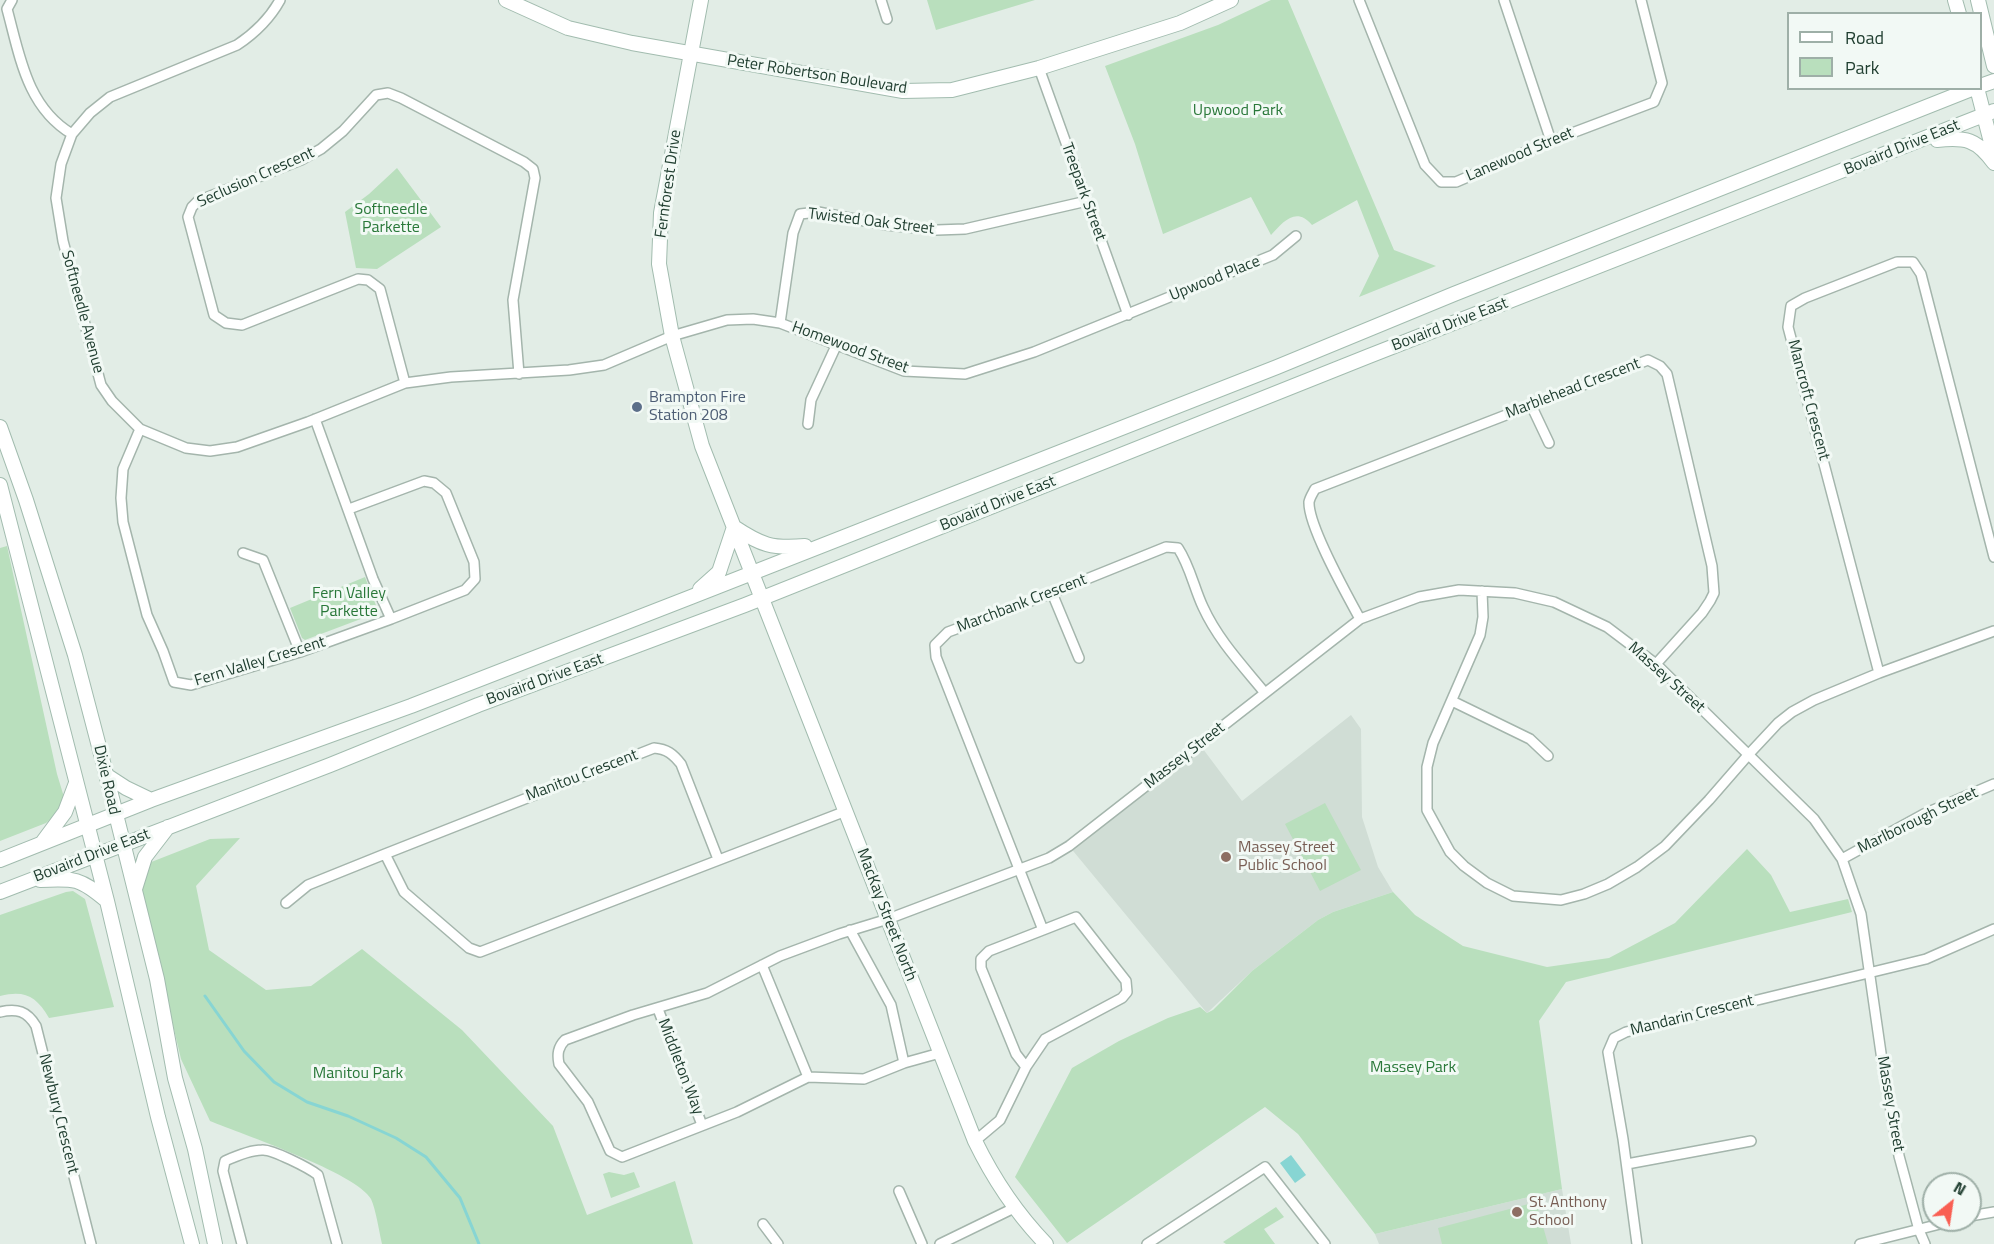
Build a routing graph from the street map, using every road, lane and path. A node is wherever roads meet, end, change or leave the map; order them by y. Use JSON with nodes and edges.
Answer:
{"nodes":[{"id":1,"x":12,"y":0,"type":"edge"},
{"id":2,"x":279,"y":0,"type":"edge"},
{"id":3,"x":506,"y":0,"type":"edge"},
{"id":4,"x":701,"y":0,"type":"edge"},
{"id":5,"x":881,"y":0,"type":"edge"},
{"id":6,"x":1231,"y":0,"type":"edge"},
{"id":7,"x":1359,"y":0,"type":"edge"},
{"id":8,"x":1504,"y":0,"type":"edge"},
{"id":9,"x":1641,"y":0,"type":"edge"},
{"id":10,"x":1982,"y":15,"type":"edge"},
{"id":11,"x":887,"y":19,"type":"dead end"},
{"id":12,"x":1985,"y":27,"type":"junction"},
{"id":13,"x":1994,"y":42,"type":"edge"},
{"id":14,"x":690,"y":55,"type":"junction"},
{"id":15,"x":1994,"y":66,"type":"edge"},
{"id":16,"x":1039,"y":68,"type":"junction"},
{"id":17,"x":1972,"y":90,"type":"edge"},
{"id":18,"x":1978,"y":90,"type":"edge"},
{"id":19,"x":1989,"y":113,"type":"edge"},
{"id":20,"x":72,"y":134,"type":"junction"},
{"id":21,"x":1551,"y":141,"type":"junction"},
{"id":22,"x":1920,"y":141,"type":"junction"},
{"id":23,"x":1994,"y":154,"type":"edge"},
{"id":24,"x":1994,"y":163,"type":"edge"},
{"id":25,"x":1087,"y":201,"type":"junction"},
{"id":26,"x":1296,"y":236,"type":"dead end"},
{"id":27,"x":1128,"y":315,"type":"junction"},
{"id":28,"x":780,"y":323,"type":"junction"},
{"id":29,"x":672,"y":336,"type":"junction"},
{"id":30,"x":836,"y":346,"type":"junction"},
{"id":31,"x":519,"y":374,"type":"junction"},
{"id":32,"x":405,"y":383,"type":"junction"},
{"id":33,"x":1531,"y":405,"type":"junction"},
{"id":34,"x":315,"y":419,"type":"junction"},
{"id":35,"x":808,"y":424,"type":"dead end"},
{"id":36,"x":0,"y":427,"type":"edge"},
{"id":37,"x":140,"y":429,"type":"junction"},
{"id":38,"x":1548,"y":443,"type":"dead end"},
{"id":39,"x":0,"y":485,"type":"edge"},
{"id":40,"x":26,"y":500,"type":"junction"},
{"id":41,"x":6,"y":507,"type":"junction"},
{"id":42,"x":349,"y":509,"type":"junction"},
{"id":43,"x":734,"y":527,"type":"junction"},
{"id":44,"x":822,"y":544,"type":"junction"},
{"id":45,"x":243,"y":553,"type":"dead end"},
{"id":46,"x":1994,"y":557,"type":"edge"},
{"id":47,"x":750,"y":572,"type":"junction"},
{"id":48,"x":1482,"y":591,"type":"junction"},
{"id":49,"x":1052,"y":593,"type":"junction"},
{"id":50,"x":691,"y":597,"type":"junction"},
{"id":51,"x":760,"y":599,"type":"junction"},
{"id":52,"x":391,"y":619,"type":"junction"},
{"id":53,"x":1360,"y":619,"type":"junction"},
{"id":54,"x":1994,"y":631,"type":"edge"},
{"id":55,"x":300,"y":652,"type":"junction"},
{"id":56,"x":1079,"y":657,"type":"dead end"},
{"id":57,"x":1656,"y":664,"type":"junction"},
{"id":58,"x":1879,"y":673,"type":"junction"},
{"id":59,"x":1265,"y":693,"type":"junction"},
{"id":60,"x":1452,"y":701,"type":"junction"},
{"id":61,"x":1749,"y":754,"type":"junction"},
{"id":62,"x":1548,"y":756,"type":"dead end"},
{"id":63,"x":106,"y":775,"type":"junction"},
{"id":64,"x":76,"y":783,"type":"junction"},
{"id":65,"x":1994,"y":784,"type":"edge"},
{"id":66,"x":151,"y":800,"type":"junction"},
{"id":67,"x":846,"y":811,"type":"junction"},
{"id":68,"x":115,"y":815,"type":"junction"},
{"id":69,"x":169,"y":825,"type":"junction"},
{"id":70,"x":87,"y":826,"type":"junction"},
{"id":71,"x":122,"y":843,"type":"junction"},
{"id":72,"x":40,"y":844,"type":"junction"},
{"id":73,"x":385,"y":854,"type":"junction"},
{"id":74,"x":94,"y":855,"type":"junction"},
{"id":75,"x":718,"y":859,"type":"junction"},
{"id":76,"x":1842,"y":859,"type":"junction"},
{"id":77,"x":0,"y":860,"type":"edge"},
{"id":78,"x":1018,"y":870,"type":"junction"},
{"id":79,"x":29,"y":880,"type":"junction"},
{"id":80,"x":135,"y":891,"type":"junction"},
{"id":81,"x":0,"y":892,"type":"edge"},
{"id":82,"x":106,"y":901,"type":"junction"},
{"id":83,"x":286,"y":903,"type":"dead end"},
{"id":84,"x":888,"y":919,"type":"junction"},
{"id":85,"x":1994,"y":929,"type":"edge"},
{"id":86,"x":850,"y":930,"type":"junction"},
{"id":87,"x":1043,"y":930,"type":"junction"},
{"id":88,"x":762,"y":965,"type":"junction"},
{"id":89,"x":1870,"y":973,"type":"junction"},
{"id":90,"x":658,"y":1009,"type":"junction"},
{"id":91,"x":0,"y":1012,"type":"edge"},
{"id":92,"x":940,"y":1053,"type":"junction"},
{"id":93,"x":904,"y":1063,"type":"junction"},
{"id":94,"x":1026,"y":1067,"type":"junction"},
{"id":95,"x":808,"y":1077,"type":"junction"},
{"id":96,"x":702,"y":1125,"type":"junction"},
{"id":97,"x":1751,"y":1141,"type":"dead end"},
{"id":98,"x":975,"y":1142,"type":"junction"},
{"id":99,"x":1627,"y":1164,"type":"junction"},
{"id":100,"x":899,"y":1191,"type":"dead end"},
{"id":101,"x":1014,"y":1208,"type":"junction"},
{"id":102,"x":763,"y":1224,"type":"dead end"},
{"id":103,"x":1922,"y":1229,"type":"edge"},
{"id":104,"x":1919,"y":1230,"type":"junction"},
{"id":105,"x":1153,"y":1243,"type":"edge"},
{"id":106,"x":91,"y":1244,"type":"edge"},
{"id":107,"x":192,"y":1244,"type":"edge"},
{"id":108,"x":215,"y":1244,"type":"edge"},
{"id":109,"x":242,"y":1244,"type":"edge"},
{"id":110,"x":337,"y":1244,"type":"edge"},
{"id":111,"x":778,"y":1244,"type":"edge"},
{"id":112,"x":922,"y":1244,"type":"edge"},
{"id":113,"x":940,"y":1244,"type":"edge"},
{"id":114,"x":1046,"y":1244,"type":"edge"},
{"id":115,"x":1325,"y":1244,"type":"edge"},
{"id":116,"x":1637,"y":1244,"type":"edge"},
{"id":117,"x":1860,"y":1244,"type":"edge"},
{"id":118,"x":1925,"y":1244,"type":"edge"}],
"edges":[{"from":1,"to":20,"type":"street"},
{"from":2,"to":20,"type":"street","name":"Softneedle Avenue"},
{"from":3,"to":14,"type":"main road","name":"Peter Robertson Boulevard"},
{"from":4,"to":14,"type":"main road","name":"Fernforest Drive"},
{"from":5,"to":11,"type":"street"},
{"from":6,"to":16,"type":"main road","name":"Peter Robertson Boulevard"},
{"from":7,"to":21,"type":"street","name":"Lanewood Street"},
{"from":8,"to":21,"type":"street"},
{"from":9,"to":21,"type":"street","name":"Lanewood Street"},
{"from":10,"to":12,"type":"main road"},
{"from":12,"to":13,"type":"main road"},
{"from":12,"to":15,"type":"main road"},
{"from":14,"to":16,"type":"main road","name":"Peter Robertson Boulevard"},
{"from":14,"to":29,"type":"main road","name":"Fernforest Drive"},
{"from":16,"to":25,"type":"street","name":"Treepark Street"},
{"from":17,"to":44,"type":"main road","name":"Bovaird Drive East"},
{"from":18,"to":19,"type":"main road"},
{"from":19,"to":22,"type":"main road","name":"Bovaird Drive East"},
{"from":19,"to":23,"type":"main road"},
{"from":20,"to":37,"type":"street","name":"Softneedle Avenue"},
{"from":22,"to":24,"type":"main road"},
{"from":22,"to":51,"type":"main road","name":"Bovaird Drive East"},
{"from":25,"to":27,"type":"street","name":"Treepark Street"},
{"from":25,"to":28,"type":"street","name":"Twisted Oak Street"},
{"from":26,"to":27,"type":"street","name":"Upwood Place"},
{"from":27,"to":30,"type":"street","name":"Homewood Street"},
{"from":28,"to":29,"type":"street","name":"Homewood Street"},
{"from":28,"to":30,"type":"street","name":"Homewood Street"},
{"from":29,"to":31,"type":"street","name":"Softneedle Avenue"},
{"from":29,"to":43,"type":"main road","name":"Fernforest Drive"},
{"from":30,"to":35,"type":"street"},
{"from":31,"to":32,"type":"street","name":"Softneedle Avenue"},
{"from":31,"to":32,"type":"street","name":"Seclusion Crescent"},
{"from":32,"to":34,"type":"street","name":"Softneedle Avenue"},
{"from":33,"to":38,"type":"street"},
{"from":33,"to":53,"type":"street","name":"Marblehead Crescent"},
{"from":33,"to":57,"type":"street","name":"Marblehead Crescent"},
{"from":34,"to":37,"type":"street","name":"Softneedle Avenue"},
{"from":34,"to":42,"type":"street"},
{"from":36,"to":40,"type":"main road","name":"Dixie Road"},
{"from":37,"to":55,"type":"street","name":"Fern Valley Crescent"},
{"from":39,"to":41,"type":"main road","name":"Dixie Road"},
{"from":40,"to":41,"type":"main road"},
{"from":40,"to":63,"type":"main road","name":"Dixie Road"},
{"from":41,"to":64,"type":"main road","name":"Dixie Road"},
{"from":42,"to":52,"type":"street"},
{"from":42,"to":52,"type":"street","name":"Fern Valley Crescent"},
{"from":43,"to":44,"type":"main road"},
{"from":43,"to":47,"type":"main road","name":"Fernforest Drive"},
{"from":43,"to":50,"type":"main road"},
{"from":44,"to":47,"type":"main road","name":"Bovaird Drive East"},
{"from":45,"to":55,"type":"street"},
{"from":46,"to":58,"type":"street","name":"Mancroft Crescent"},
{"from":47,"to":50,"type":"main road","name":"Bovaird Drive East"},
{"from":47,"to":51,"type":"main road","name":"MacKay Street North"},
{"from":48,"to":53,"type":"street","name":"Massey Street"},
{"from":48,"to":57,"type":"street","name":"Massey Street"},
{"from":48,"to":60,"type":"street"},
{"from":49,"to":56,"type":"street"},
{"from":49,"to":59,"type":"street","name":"Marchbank Crescent"},
{"from":49,"to":78,"type":"street","name":"Marchbank Crescent"},
{"from":50,"to":66,"type":"main road","name":"Bovaird Drive East"},
{"from":51,"to":67,"type":"main road","name":"MacKay Street North"},
{"from":51,"to":69,"type":"main road","name":"Bovaird Drive East"},
{"from":52,"to":55,"type":"street","name":"Fern Valley Crescent"},
{"from":53,"to":59,"type":"street","name":"Massey Street"},
{"from":54,"to":58,"type":"street"},
{"from":57,"to":61,"type":"street","name":"Massey Street"},
{"from":58,"to":61,"type":"street"},
{"from":59,"to":78,"type":"street","name":"Massey Street"},
{"from":60,"to":61,"type":"street"},
{"from":60,"to":62,"type":"street"},
{"from":61,"to":76,"type":"street","name":"Massey Street"},
{"from":63,"to":66,"type":"main road"},
{"from":63,"to":68,"type":"main road","name":"Dixie Road"},
{"from":64,"to":70,"type":"main road","name":"Dixie Road"},
{"from":64,"to":72,"type":"main road"},
{"from":65,"to":76,"type":"street","name":"Marlborough Street"},
{"from":66,"to":68,"type":"main road","name":"Bovaird Drive East"},
{"from":67,"to":75,"type":"street"},
{"from":67,"to":84,"type":"main road","name":"MacKay Street North"},
{"from":68,"to":70,"type":"main road","name":"Bovaird Drive East"},
{"from":68,"to":71,"type":"main road","name":"Dixie Road"},
{"from":69,"to":71,"type":"main road","name":"Bovaird Drive East"},
{"from":69,"to":80,"type":"main road"},
{"from":70,"to":72,"type":"main road","name":"Bovaird Drive East"},
{"from":70,"to":74,"type":"main road","name":"Dixie Road"},
{"from":71,"to":74,"type":"main road","name":"Bovaird Drive East"},
{"from":71,"to":80,"type":"main road","name":"Dixie Road"},
{"from":72,"to":77,"type":"main road","name":"Bovaird Drive East"},
{"from":73,"to":75,"type":"street"},
{"from":73,"to":75,"type":"street","name":"Manitou Crescent"},
{"from":73,"to":83,"type":"street","name":"Manitou Crescent"},
{"from":74,"to":79,"type":"main road","name":"Bovaird Drive East"},
{"from":74,"to":82,"type":"main road","name":"Dixie Road"},
{"from":76,"to":89,"type":"street","name":"Massey Street"},
{"from":78,"to":84,"type":"street","name":"Massey Street"},
{"from":78,"to":87,"type":"street"},
{"from":79,"to":81,"type":"main road","name":"Bovaird Drive East"},
{"from":79,"to":82,"type":"main road"},
{"from":80,"to":108,"type":"main road","name":"Dixie Road"},
{"from":82,"to":107,"type":"main road","name":"Dixie Road"},
{"from":84,"to":86,"type":"street","name":"Middleton Way"},
{"from":84,"to":92,"type":"main road","name":"MacKay Street North"},
{"from":85,"to":89,"type":"street"},
{"from":86,"to":88,"type":"street","name":"Middleton Way"},
{"from":86,"to":93,"type":"street"},
{"from":87,"to":94,"type":"street"},
{"from":87,"to":94,"type":"street"},
{"from":88,"to":90,"type":"street","name":"Middleton Way"},
{"from":88,"to":95,"type":"street"},
{"from":89,"to":99,"type":"street","name":"Mandarin Crescent"},
{"from":89,"to":104,"type":"street","name":"Massey Street"},
{"from":90,"to":96,"type":"street","name":"Middleton Way"},
{"from":90,"to":96,"type":"street","name":"Middleton Way"},
{"from":91,"to":106,"type":"street","name":"Newbury Crescent"},
{"from":92,"to":93,"type":"street"},
{"from":92,"to":98,"type":"main road","name":"MacKay Street North"},
{"from":93,"to":95,"type":"street"},
{"from":94,"to":98,"type":"street"},
{"from":95,"to":96,"type":"street","name":"Middleton Way"},
{"from":97,"to":99,"type":"street"},
{"from":98,"to":101,"type":"main road","name":"MacKay Street North"},
{"from":99,"to":116,"type":"street","name":"Mandarin Crescent"},
{"from":100,"to":112,"type":"street"},
{"from":101,"to":113,"type":"street"},
{"from":101,"to":114,"type":"main road","name":"MacKay Street North"},
{"from":102,"to":111,"type":"street"},
{"from":103,"to":104,"type":"street"},
{"from":104,"to":117,"type":"street"},
{"from":104,"to":118,"type":"street","name":"Massey Street"},
{"from":105,"to":115,"type":"street"},
{"from":109,"to":110,"type":"street"}]}
